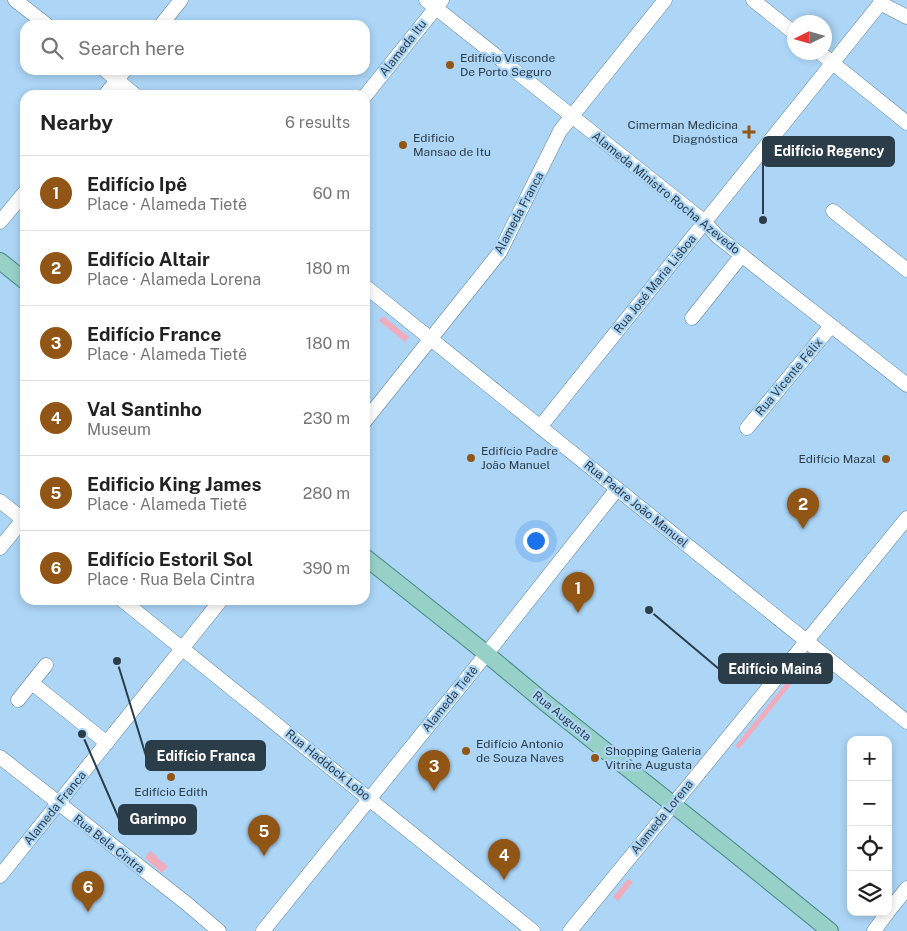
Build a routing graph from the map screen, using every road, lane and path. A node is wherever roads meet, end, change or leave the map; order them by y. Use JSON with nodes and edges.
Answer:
{"nodes":[{"id":1,"x":15,"y":0,"type":"edge"},
{"id":2,"x":181,"y":0,"type":"edge"},
{"id":3,"x":665,"y":0,"type":"edge"},
{"id":4,"x":753,"y":0,"type":"edge"},
{"id":5,"x":434,"y":2,"type":"edge"},
{"id":6,"x":882,"y":2,"type":"edge"},
{"id":7,"x":907,"y":17,"type":"edge"},
{"id":8,"x":41,"y":20,"type":"edge"},
{"id":9,"x":165,"y":20,"type":"edge"},
{"id":10,"x":787,"y":27,"type":"edge"},
{"id":11,"x":827,"y":60,"type":"edge"},
{"id":12,"x":832,"y":64,"type":"junction"},
{"id":13,"x":121,"y":75,"type":"edge"},
{"id":14,"x":109,"y":90,"type":"edge"},
{"id":15,"x":132,"y":90,"type":"edge"},
{"id":16,"x":369,"y":90,"type":"edge"},
{"id":17,"x":572,"y":116,"type":"junction"},
{"id":18,"x":907,"y":123,"type":"edge"},
{"id":19,"x":20,"y":198,"type":"edge"},
{"id":20,"x":832,"y":211,"type":"dead end"},
{"id":21,"x":0,"y":222,"type":"edge"},
{"id":22,"x":705,"y":222,"type":"junction"},
{"id":23,"x":742,"y":255,"type":"junction"},
{"id":24,"x":0,"y":261,"type":"edge"},
{"id":25,"x":907,"y":270,"type":"edge"},
{"id":26,"x":20,"y":277,"type":"edge"},
{"id":27,"x":370,"y":290,"type":"edge"},
{"id":28,"x":692,"y":318,"type":"dead end"},
{"id":29,"x":832,"y":326,"type":"junction"},
{"id":30,"x":431,"y":339,"type":"junction"},
{"id":31,"x":905,"y":378,"type":"edge"},
{"id":32,"x":370,"y":415,"type":"edge"},
{"id":33,"x":540,"y":427,"type":"junction"},
{"id":34,"x":747,"y":428,"type":"dead end"},
{"id":35,"x":617,"y":489,"type":"junction"},
{"id":36,"x":0,"y":501,"type":"edge"},
{"id":37,"x":20,"y":516,"type":"edge"},
{"id":38,"x":907,"y":518,"type":"edge"},
{"id":39,"x":20,"y":524,"type":"edge"},
{"id":40,"x":0,"y":548,"type":"edge"},
{"id":41,"x":370,"y":561,"type":"edge"},
{"id":42,"x":128,"y":605,"type":"edge"},
{"id":43,"x":217,"y":605,"type":"edge"},
{"id":44,"x":806,"y":641,"type":"junction"},
{"id":45,"x":182,"y":648,"type":"junction"},
{"id":46,"x":487,"y":654,"type":"junction"},
{"id":47,"x":46,"y":665,"type":"dead end"},
{"id":48,"x":32,"y":683,"type":"junction"},
{"id":49,"x":18,"y":700,"type":"dead end"},
{"id":50,"x":907,"y":722,"type":"edge"},
{"id":51,"x":107,"y":743,"type":"junction"},
{"id":52,"x":0,"y":757,"type":"edge"},
{"id":53,"x":370,"y":799,"type":"junction"},
{"id":54,"x":59,"y":804,"type":"junction"},
{"id":55,"x":672,"y":804,"type":"junction"},
{"id":56,"x":0,"y":876,"type":"edge"},
{"id":57,"x":907,"y":888,"type":"edge"},
{"id":58,"x":892,"y":907,"type":"edge"},
{"id":59,"x":885,"y":916,"type":"edge"},
{"id":60,"x":219,"y":931,"type":"edge"},
{"id":61,"x":263,"y":931,"type":"edge"},
{"id":62,"x":533,"y":931,"type":"edge"},
{"id":63,"x":570,"y":931,"type":"edge"},
{"id":64,"x":830,"y":931,"type":"edge"},
{"id":65,"x":874,"y":931,"type":"edge"}],
"edges":[{"from":1,"to":8,"type":"street"},
{"from":2,"to":9,"type":"street"},
{"from":3,"to":17,"type":"street","name":"Alameda Franca"},
{"from":4,"to":10,"type":"street"},
{"from":5,"to":16,"type":"street","name":"Alameda Itu"},
{"from":5,"to":17,"type":"street","name":"Alameda Ministro Rocha Azevedo"},
{"from":6,"to":7,"type":"street"},
{"from":6,"to":12,"type":"street","name":"Rua José Maria Lisboa"},
{"from":11,"to":12,"type":"street"},
{"from":12,"to":18,"type":"street"},
{"from":12,"to":22,"type":"street","name":"Rua José Maria Lisboa"},
{"from":13,"to":14,"type":"street"},
{"from":13,"to":15,"type":"street"},
{"from":17,"to":22,"type":"street","name":"Alameda Ministro Rocha Azevedo"},
{"from":17,"to":30,"type":"street","name":"Alameda Franca"},
{"from":19,"to":21,"type":"street"},
{"from":20,"to":25,"type":"street"},
{"from":22,"to":23,"type":"street","name":"Alameda Ministro Rocha Azevedo"},
{"from":22,"to":33,"type":"street","name":"Rua José Maria Lisboa"},
{"from":23,"to":28,"type":"street"},
{"from":23,"to":29,"type":"street","name":"Alameda Ministro Rocha Azevedo"},
{"from":24,"to":26,"type":"main road"},
{"from":27,"to":30,"type":"street","name":"Rua Padre João Manuel"},
{"from":29,"to":31,"type":"street","name":"Alameda Ministro Rocha Azevedo"},
{"from":29,"to":34,"type":"street","name":"Rua Vicente Félix"},
{"from":30,"to":32,"type":"street","name":"Alameda Franca"},
{"from":30,"to":33,"type":"street","name":"Rua Padre João Manuel"},
{"from":33,"to":35,"type":"street","name":"Rua Padre João Manuel"},
{"from":35,"to":44,"type":"street","name":"Rua Padre João Manuel"},
{"from":35,"to":46,"type":"street","name":"Alameda Tietê"},
{"from":36,"to":37,"type":"street"},
{"from":38,"to":44,"type":"street","name":"Alameda Lorena"},
{"from":39,"to":40,"type":"street"},
{"from":41,"to":46,"type":"main road","name":"Rua Augusta"},
{"from":42,"to":45,"type":"street","name":"Rua Haddock Lobo"},
{"from":43,"to":45,"type":"street","name":"Alameda Franca"},
{"from":44,"to":50,"type":"street","name":"Rua Padre João Manuel"},
{"from":44,"to":55,"type":"street","name":"Alameda Lorena"},
{"from":45,"to":51,"type":"street","name":"Alameda Franca"},
{"from":45,"to":53,"type":"street","name":"Rua Haddock Lobo"},
{"from":46,"to":53,"type":"street","name":"Alameda Tietê"},
{"from":46,"to":55,"type":"main road","name":"Rua Augusta"},
{"from":47,"to":48,"type":"street"},
{"from":48,"to":49,"type":"street"},
{"from":48,"to":51,"type":"street"},
{"from":51,"to":54,"type":"street","name":"Alameda Franca"},
{"from":52,"to":54,"type":"street","name":"Rua Bela Cintra"},
{"from":53,"to":61,"type":"street","name":"Alameda Tietê"},
{"from":53,"to":62,"type":"street","name":"Rua Haddock Lobo"},
{"from":54,"to":56,"type":"street","name":"Alameda Franca"},
{"from":54,"to":60,"type":"street","name":"Rua Bela Cintra"},
{"from":55,"to":63,"type":"street","name":"Alameda Lorena"},
{"from":55,"to":64,"type":"main road","name":"Rua Augusta"},
{"from":57,"to":58,"type":"street"},
{"from":59,"to":65,"type":"street"}]}
